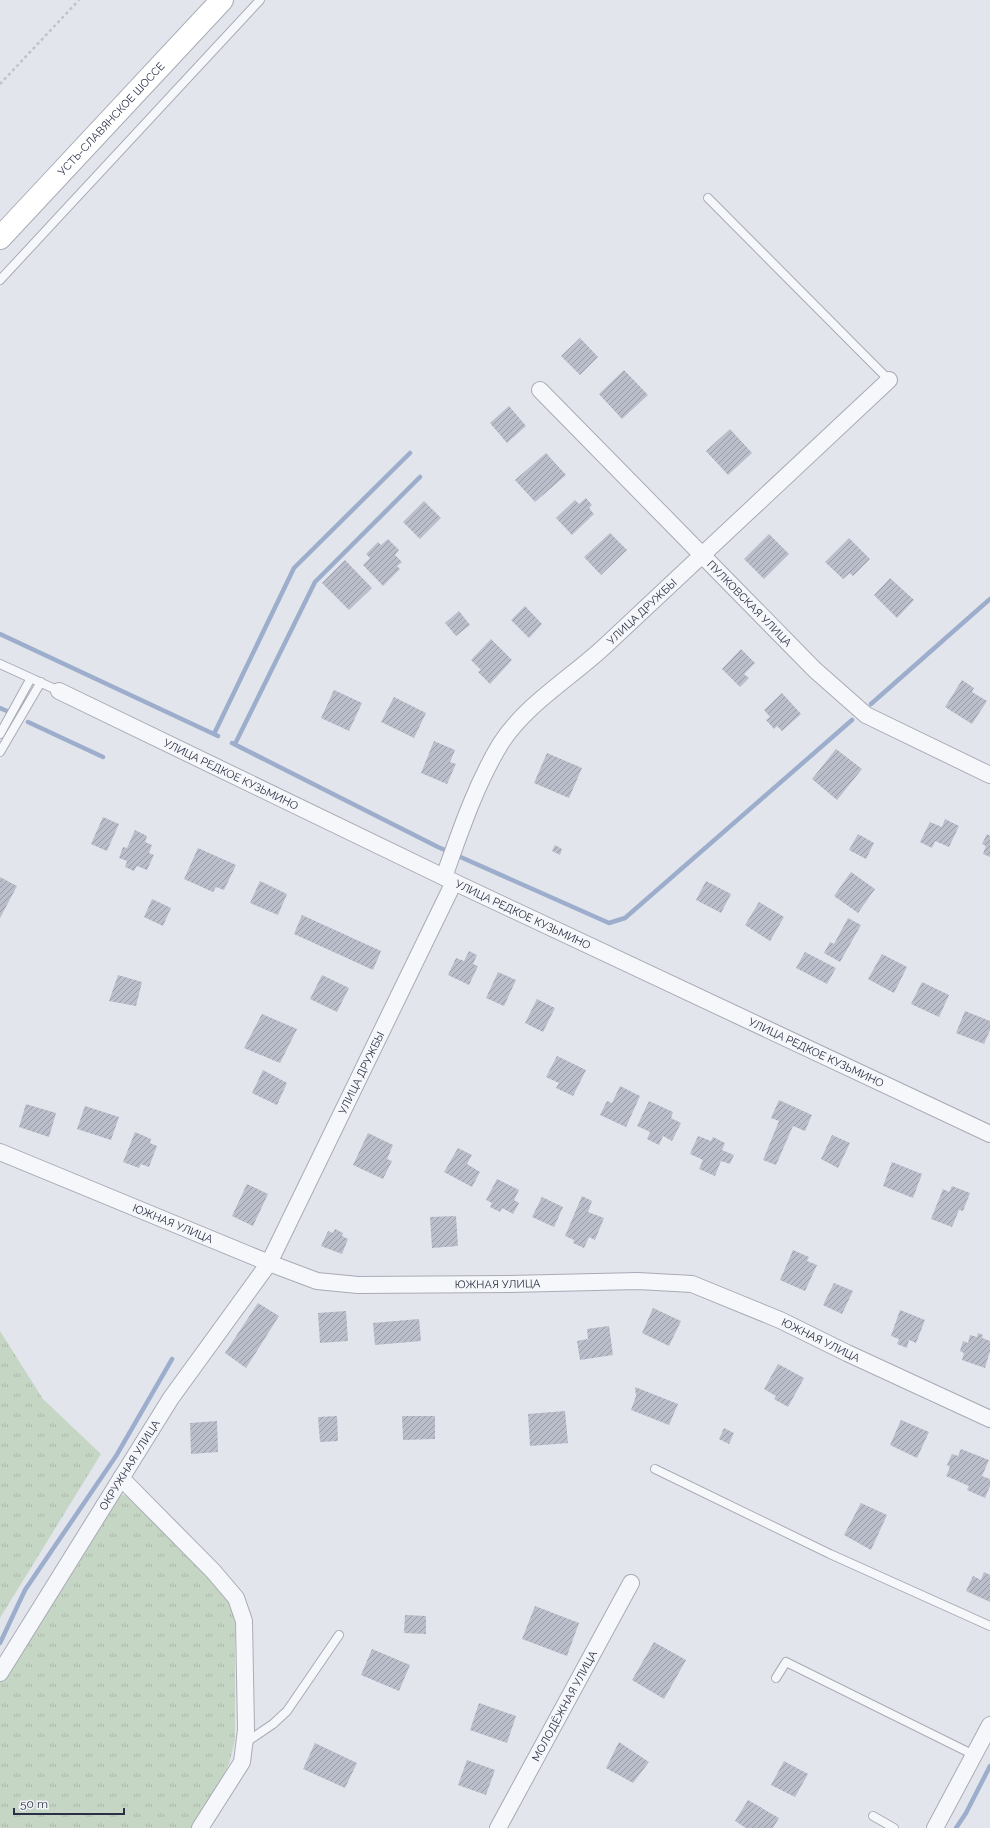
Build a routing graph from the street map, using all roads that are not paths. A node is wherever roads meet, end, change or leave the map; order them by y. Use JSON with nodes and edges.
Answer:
{"nodes":[{"id":1,"x":222,"y":0,"type":"edge"},
{"id":2,"x":260,"y":0,"type":"edge"},
{"id":3,"x":708,"y":198,"type":"dead end"},
{"id":4,"x":0,"y":238,"type":"edge"},
{"id":5,"x":0,"y":280,"type":"edge"},
{"id":6,"x":889,"y":380,"type":"joint"},
{"id":7,"x":540,"y":390,"type":"dead end"},
{"id":8,"x":702,"y":556,"type":"junction"},
{"id":9,"x":0,"y":664,"type":"edge"},
{"id":10,"x":31,"y":678,"type":"junction"},
{"id":11,"x":41,"y":682,"type":"junction"},
{"id":12,"x":59,"y":691,"type":"joint"},
{"id":13,"x":0,"y":734,"type":"edge"},
{"id":14,"x":0,"y":752,"type":"edge"},
{"id":15,"x":990,"y":775,"type":"edge"},
{"id":16,"x":449,"y":880,"type":"junction"},
{"id":17,"x":990,"y":1134,"type":"edge"},
{"id":18,"x":0,"y":1152,"type":"edge"},
{"id":19,"x":269,"y":1263,"type":"junction"},
{"id":20,"x":990,"y":1419,"type":"edge"},
{"id":21,"x":655,"y":1469,"type":"dead end"},
{"id":22,"x":121,"y":1478,"type":"junction"},
{"id":23,"x":631,"y":1583,"type":"dead end"},
{"id":24,"x":990,"y":1626,"type":"edge"},
{"id":25,"x":339,"y":1635,"type":"dead end"},
{"id":26,"x":0,"y":1674,"type":"edge"},
{"id":27,"x":776,"y":1678,"type":"dead end"},
{"id":28,"x":990,"y":1725,"type":"edge"},
{"id":29,"x":244,"y":1743,"type":"junction"},
{"id":30,"x":974,"y":1755,"type":"junction"},
{"id":31,"x":873,"y":1816,"type":"dead end"},
{"id":32,"x":200,"y":1828,"type":"edge"},
{"id":33,"x":498,"y":1828,"type":"edge"},
{"id":34,"x":894,"y":1828,"type":"edge"},
{"id":35,"x":935,"y":1828,"type":"edge"}],
"edges":[{"from":1,"to":4,"type":"street","name":"УСТЬ-СЛАВЯНСКОЕ ШОССЕ"},
{"from":2,"to":5,"type":"lane"},
{"from":3,"to":6,"type":"lane"},
{"from":6,"to":8,"type":"street","name":"УЛИЦА ДРУЖБЫ"},
{"from":7,"to":8,"type":"street","name":"ПУЛКОВСКАЯ УЛИЦА"},
{"from":8,"to":15,"type":"street","name":"ПУЛКОВСКАЯ УЛИЦА"},
{"from":8,"to":16,"type":"street","name":"УЛИЦА ДРУЖБЫ"},
{"from":9,"to":10,"type":"lane"},
{"from":10,"to":11,"type":"lane"},
{"from":10,"to":13,"type":"lane"},
{"from":11,"to":12,"type":"lane"},
{"from":11,"to":14,"type":"lane"},
{"from":12,"to":16,"type":"street","name":"УЛИЦА РЕДКОЕ КУЗЬМИНО"},
{"from":16,"to":17,"type":"street","name":"УЛИЦА РЕДКОЕ КУЗЬМИНО"},
{"from":16,"to":19,"type":"street","name":"УЛИЦА ДРУЖБЫ"},
{"from":18,"to":19,"type":"street","name":"ЮЖНАЯ УЛИЦА"},
{"from":19,"to":20,"type":"street","name":"ЮЖНАЯ УЛИЦА"},
{"from":19,"to":22,"type":"street","name":"ОКРУЖНАЯ УЛИЦА"},
{"from":21,"to":24,"type":"lane"},
{"from":22,"to":26,"type":"street","name":"ОКРУЖНАЯ УЛИЦА"},
{"from":22,"to":29,"type":"street"},
{"from":23,"to":33,"type":"street","name":"МОЛОДЁЖНАЯ УЛИЦА"},
{"from":25,"to":29,"type":"lane"},
{"from":27,"to":30,"type":"lane"},
{"from":28,"to":30,"type":"street"},
{"from":29,"to":32,"type":"street"},
{"from":30,"to":35,"type":"street"},
{"from":31,"to":34,"type":"lane"}]}
